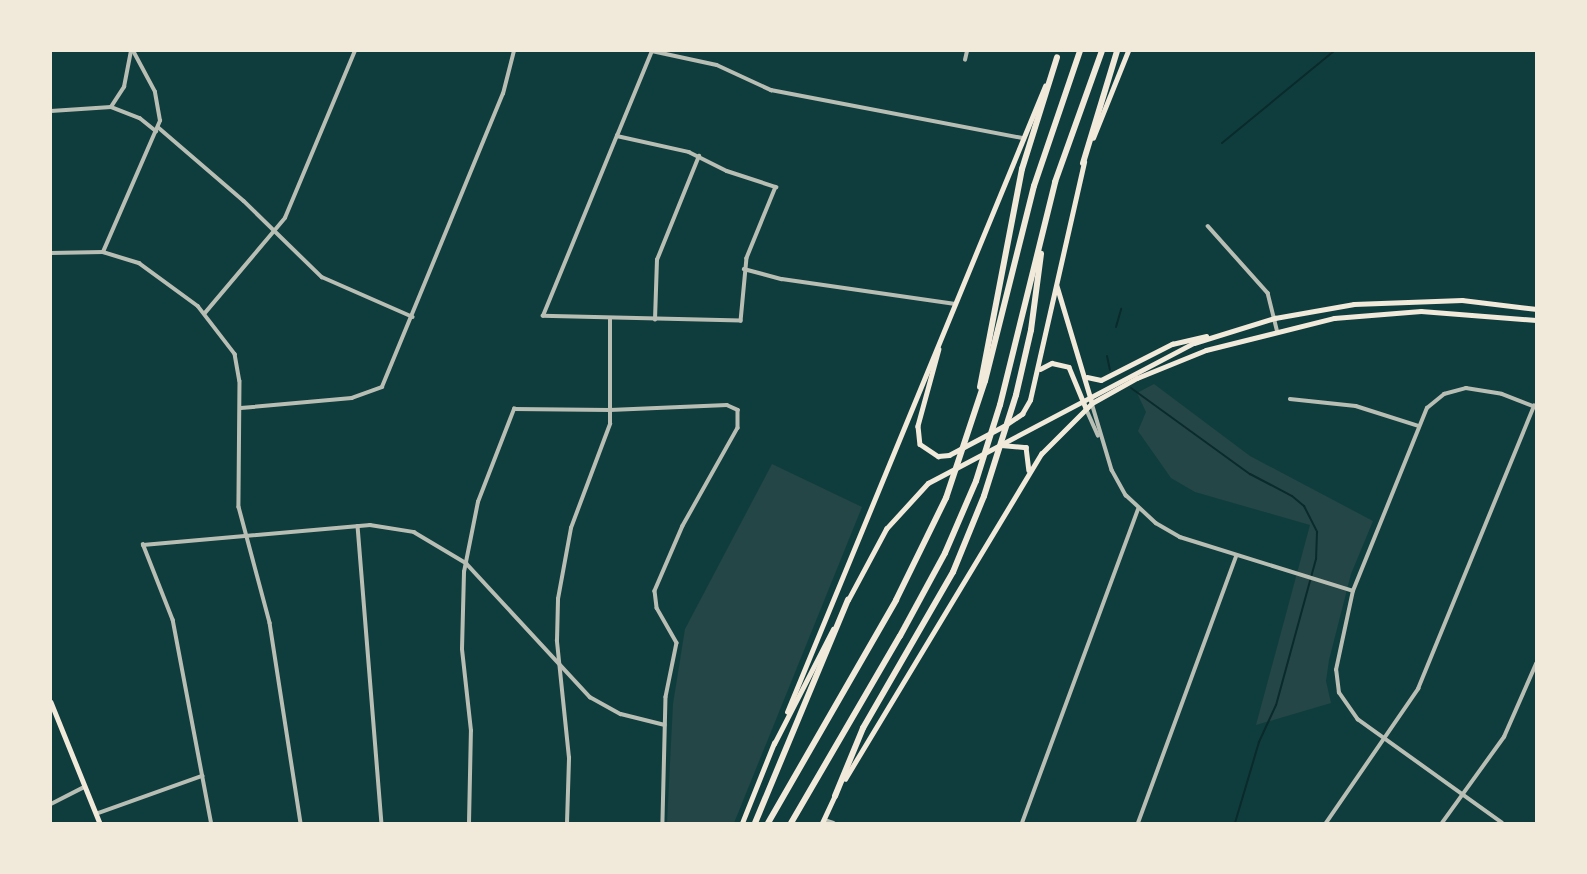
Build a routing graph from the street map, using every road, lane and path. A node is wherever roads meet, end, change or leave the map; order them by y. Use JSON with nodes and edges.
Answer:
{"nodes":[{"id":1,"x":132,"y":51,"type":"edge"},
{"id":2,"x":355,"y":51,"type":"edge"},
{"id":3,"x":514,"y":51,"type":"edge"},
{"id":4,"x":652,"y":51,"type":"edge"},
{"id":5,"x":967,"y":51,"type":"edge"},
{"id":6,"x":1080,"y":51,"type":"edge"},
{"id":7,"x":1102,"y":51,"type":"edge"},
{"id":8,"x":1117,"y":51,"type":"edge"},
{"id":9,"x":1128,"y":51,"type":"edge"},
{"id":10,"x":1059,"y":54,"type":"edge"},
{"id":11,"x":965,"y":60,"type":"dead end"},
{"id":12,"x":111,"y":107,"type":"junction"},
{"id":13,"x":51,"y":111,"type":"edge"},
{"id":14,"x":157,"y":129,"type":"junction"},
{"id":15,"x":617,"y":136,"type":"junction"},
{"id":16,"x":1023,"y":138,"type":"junction"},
{"id":17,"x":699,"y":156,"type":"junction"},
{"id":18,"x":1083,"y":163,"type":"junction"},
{"id":19,"x":1208,"y":226,"type":"dead end"},
{"id":20,"x":1044,"y":228,"type":"junction"},
{"id":21,"x":276,"y":232,"type":"junction"},
{"id":22,"x":103,"y":252,"type":"junction"},
{"id":23,"x":51,"y":253,"type":"edge"},
{"id":24,"x":744,"y":269,"type":"junction"},
{"id":25,"x":1056,"y":285,"type":"junction"},
{"id":26,"x":1390,"y":301,"type":"junction"},
{"id":27,"x":955,"y":304,"type":"junction"},
{"id":28,"x":1517,"y":307,"type":"junction"},
{"id":29,"x":1536,"y":309,"type":"edge"},
{"id":30,"x":1391,"y":312,"type":"junction"},
{"id":31,"x":205,"y":313,"type":"junction"},
{"id":32,"x":413,"y":317,"type":"junction"},
{"id":33,"x":1516,"y":317,"type":"junction"},
{"id":34,"x":1275,"y":318,"type":"junction"},
{"id":35,"x":610,"y":319,"type":"junction"},
{"id":36,"x":655,"y":320,"type":"junction"},
{"id":37,"x":1536,"y":320,"type":"edge"},
{"id":38,"x":1276,"y":330,"type":"junction"},
{"id":39,"x":944,"y":331,"type":"junction"},
{"id":40,"x":1214,"y":335,"type":"junction"},
{"id":41,"x":1040,"y":369,"type":"junction"},
{"id":42,"x":1087,"y":377,"type":"junction"},
{"id":43,"x":1091,"y":395,"type":"junction"},
{"id":44,"x":1083,"y":399,"type":"junction"},
{"id":45,"x":1290,"y":399,"type":"dead end"},
{"id":46,"x":1092,"y":404,"type":"junction"},
{"id":47,"x":1535,"y":406,"type":"edge"},
{"id":48,"x":241,"y":408,"type":"junction"},
{"id":49,"x":1086,"y":408,"type":"junction"},
{"id":50,"x":610,"y":411,"type":"junction"},
{"id":51,"x":974,"y":420,"type":"junction"},
{"id":52,"x":1419,"y":426,"type":"junction"},
{"id":53,"x":1100,"y":438,"type":"junction"},
{"id":54,"x":995,"y":446,"type":"junction"},
{"id":55,"x":1028,"y":475,"type":"junction"},
{"id":56,"x":1139,"y":509,"type":"junction"},
{"id":57,"x":358,"y":526,"type":"junction"},
{"id":58,"x":247,"y":536,"type":"junction"},
{"id":59,"x":1236,"y":555,"type":"junction"},
{"id":60,"x":466,"y":563,"type":"junction"},
{"id":61,"x":1353,"y":592,"type":"junction"},
{"id":62,"x":848,"y":600,"type":"junction"},
{"id":63,"x":1536,"y":664,"type":"edge"},
{"id":64,"x":561,"y":669,"type":"junction"},
{"id":65,"x":51,"y":702,"type":"edge"},
{"id":66,"x":665,"y":725,"type":"junction"},
{"id":67,"x":1383,"y":738,"type":"junction"},
{"id":68,"x":774,"y":744,"type":"junction"},
{"id":69,"x":203,"y":775,"type":"junction"},
{"id":70,"x":83,"y":788,"type":"junction"},
{"id":71,"x":1464,"y":794,"type":"junction"},
{"id":72,"x":835,"y":796,"type":"junction"},
{"id":73,"x":51,"y":804,"type":"edge"},
{"id":74,"x":96,"y":814,"type":"junction"},
{"id":75,"x":823,"y":822,"type":"edge"},
{"id":76,"x":100,"y":823,"type":"edge"},
{"id":77,"x":211,"y":823,"type":"edge"},
{"id":78,"x":301,"y":823,"type":"edge"},
{"id":79,"x":382,"y":823,"type":"edge"},
{"id":80,"x":469,"y":823,"type":"edge"},
{"id":81,"x":567,"y":823,"type":"edge"},
{"id":82,"x":663,"y":823,"type":"edge"},
{"id":83,"x":742,"y":823,"type":"edge"},
{"id":84,"x":755,"y":823,"type":"edge"},
{"id":85,"x":768,"y":823,"type":"edge"},
{"id":86,"x":791,"y":823,"type":"edge"},
{"id":87,"x":833,"y":823,"type":"edge"},
{"id":88,"x":1022,"y":823,"type":"edge"},
{"id":89,"x":1138,"y":823,"type":"edge"},
{"id":90,"x":1326,"y":823,"type":"edge"},
{"id":91,"x":1443,"y":823,"type":"edge"},
{"id":92,"x":1502,"y":823,"type":"edge"}],
"edges":[{"from":1,"to":12,"type":"street"},
{"from":1,"to":14,"type":"street"},
{"from":2,"to":21,"type":"street"},
{"from":3,"to":32,"type":"street"},
{"from":4,"to":15,"type":"street"},
{"from":4,"to":16,"type":"street"},
{"from":5,"to":11,"type":"street"},
{"from":6,"to":51,"type":"highway"},
{"from":7,"to":20,"type":"highway"},
{"from":8,"to":18,"type":"highway"},
{"from":9,"to":18,"type":"main road"},
{"from":10,"to":16,"type":"main road"},
{"from":10,"to":51,"type":"highway"},
{"from":12,"to":13,"type":"street"},
{"from":12,"to":14,"type":"street"},
{"from":14,"to":21,"type":"street"},
{"from":14,"to":22,"type":"street"},
{"from":15,"to":17,"type":"street"},
{"from":15,"to":35,"type":"street"},
{"from":16,"to":27,"type":"main road"},
{"from":17,"to":24,"type":"street"},
{"from":17,"to":36,"type":"street"},
{"from":18,"to":25,"type":"main road"},
{"from":19,"to":34,"type":"street"},
{"from":20,"to":72,"type":"highway"},
{"from":20,"to":86,"type":"highway"},
{"from":21,"to":31,"type":"street"},
{"from":21,"to":32,"type":"street"},
{"from":22,"to":23,"type":"street"},
{"from":22,"to":31,"type":"street"},
{"from":24,"to":27,"type":"street"},
{"from":24,"to":36,"type":"street"},
{"from":25,"to":41,"type":"main road"},
{"from":25,"to":42,"type":"main road"},
{"from":26,"to":28,"type":"main road"},
{"from":26,"to":30,"type":"street"},
{"from":26,"to":34,"type":"main road"},
{"from":27,"to":39,"type":"main road"},
{"from":28,"to":29,"type":"main road"},
{"from":28,"to":33,"type":"street"},
{"from":30,"to":33,"type":"main road"},
{"from":30,"to":38,"type":"main road"},
{"from":31,"to":48,"type":"street"},
{"from":32,"to":48,"type":"street"},
{"from":33,"to":37,"type":"main road"},
{"from":34,"to":38,"type":"street"},
{"from":34,"to":40,"type":"main road"},
{"from":35,"to":36,"type":"street"},
{"from":35,"to":50,"type":"street"},
{"from":38,"to":46,"type":"main road"},
{"from":39,"to":41,"type":"main road"},
{"from":39,"to":68,"type":"main road"},
{"from":40,"to":42,"type":"main road"},
{"from":40,"to":43,"type":"main road"},
{"from":41,"to":44,"type":"main road"},
{"from":42,"to":43,"type":"main road"},
{"from":43,"to":44,"type":"main road"},
{"from":43,"to":46,"type":"main road"},
{"from":44,"to":49,"type":"main road"},
{"from":44,"to":54,"type":"main road"},
{"from":45,"to":52,"type":"street"},
{"from":46,"to":49,"type":"main road"},
{"from":46,"to":53,"type":"street"},
{"from":47,"to":52,"type":"street"},
{"from":47,"to":67,"type":"street"},
{"from":48,"to":58,"type":"street"},
{"from":49,"to":53,"type":"street"},
{"from":49,"to":55,"type":"main road"},
{"from":50,"to":60,"type":"street"},
{"from":50,"to":64,"type":"street"},
{"from":50,"to":66,"type":"street"},
{"from":51,"to":85,"type":"highway"},
{"from":52,"to":61,"type":"street"},
{"from":53,"to":56,"type":"street"},
{"from":54,"to":55,"type":"main road"},
{"from":54,"to":62,"type":"main road"},
{"from":55,"to":72,"type":"main road"},
{"from":56,"to":59,"type":"street"},
{"from":56,"to":88,"type":"street"},
{"from":57,"to":58,"type":"street"},
{"from":57,"to":60,"type":"street"},
{"from":57,"to":79,"type":"street"},
{"from":58,"to":69,"type":"street"},
{"from":58,"to":78,"type":"street"},
{"from":59,"to":61,"type":"street"},
{"from":59,"to":89,"type":"street"},
{"from":60,"to":64,"type":"street"},
{"from":60,"to":80,"type":"street"},
{"from":61,"to":67,"type":"street"},
{"from":62,"to":68,"type":"main road"},
{"from":62,"to":84,"type":"highway"},
{"from":63,"to":71,"type":"street"},
{"from":64,"to":66,"type":"street"},
{"from":64,"to":81,"type":"street"},
{"from":65,"to":70,"type":"main road"},
{"from":66,"to":82,"type":"street"},
{"from":67,"to":71,"type":"street"},
{"from":67,"to":90,"type":"street"},
{"from":68,"to":83,"type":"main road"},
{"from":69,"to":74,"type":"street"},
{"from":69,"to":77,"type":"street"},
{"from":70,"to":73,"type":"street"},
{"from":70,"to":74,"type":"main road"},
{"from":71,"to":91,"type":"street"},
{"from":71,"to":92,"type":"street"},
{"from":72,"to":75,"type":"main road"},
{"from":74,"to":76,"type":"main road"},
{"from":75,"to":87,"type":"street"}]}
